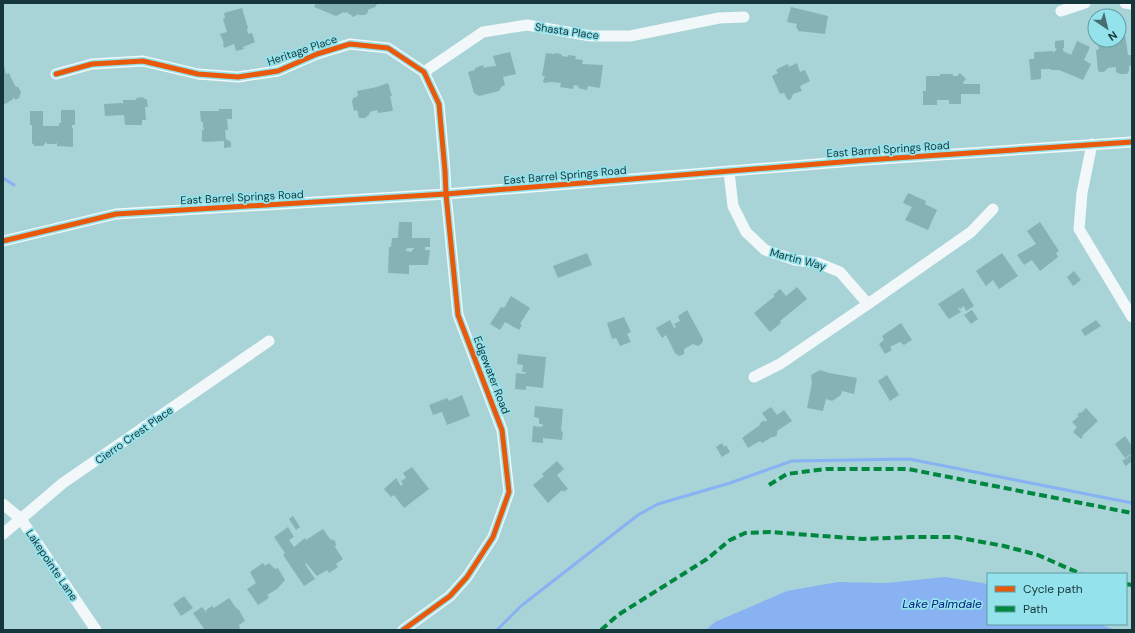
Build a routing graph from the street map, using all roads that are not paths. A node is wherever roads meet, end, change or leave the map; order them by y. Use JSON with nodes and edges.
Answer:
{"nodes":[{"id":1,"x":1086,"y":3,"type":"edge"},
{"id":2,"x":1125,"y":3,"type":"edge"},
{"id":3,"x":1132,"y":4,"type":"edge"},
{"id":4,"x":1061,"y":11,"type":"dead end"},
{"id":5,"x":744,"y":17,"type":"dead end"},
{"id":6,"x":424,"y":72,"type":"junction"},
{"id":7,"x":56,"y":74,"type":"dead end"},
{"id":8,"x":1132,"y":142,"type":"edge"},
{"id":9,"x":1092,"y":144,"type":"junction"},
{"id":10,"x":729,"y":172,"type":"junction"},
{"id":11,"x":446,"y":194,"type":"junction"},
{"id":12,"x":993,"y":209,"type":"dead end"},
{"id":13,"x":3,"y":241,"type":"edge"},
{"id":14,"x":868,"y":304,"type":"junction"},
{"id":15,"x":1132,"y":317,"type":"edge"},
{"id":16,"x":269,"y":341,"type":"dead end"},
{"id":17,"x":754,"y":377,"type":"dead end"},
{"id":18,"x":3,"y":504,"type":"edge"},
{"id":19,"x":21,"y":520,"type":"junction"},
{"id":20,"x":3,"y":534,"type":"edge"},
{"id":21,"x":96,"y":630,"type":"edge"},
{"id":22,"x":403,"y":630,"type":"edge"}],
"edges":[{"from":1,"to":4,"type":"street"},
{"from":2,"to":3,"type":"street"},
{"from":5,"to":6,"type":"street","name":"Shasta Place"},
{"from":6,"to":7,"type":"street","name":"Heritage Place"},
{"from":6,"to":11,"type":"street","name":"Edgewater Road"},
{"from":8,"to":9,"type":"street","name":"East Barrel Springs Road"},
{"from":9,"to":10,"type":"street","name":"East Barrel Springs Road"},
{"from":9,"to":15,"type":"street"},
{"from":10,"to":11,"type":"street","name":"East Barrel Springs Road"},
{"from":10,"to":14,"type":"street","name":"Martin Way"},
{"from":11,"to":13,"type":"street","name":"East Barrel Springs Road"},
{"from":11,"to":22,"type":"street","name":"Edgewater Road"},
{"from":12,"to":14,"type":"street"},
{"from":14,"to":17,"type":"street"},
{"from":16,"to":19,"type":"street","name":"Cierro Crest Place"},
{"from":18,"to":19,"type":"street","name":"Lakepointe Lane"},
{"from":19,"to":20,"type":"street","name":"Cierro Crest Place"},
{"from":19,"to":21,"type":"street","name":"Lakepointe Lane"}]}
